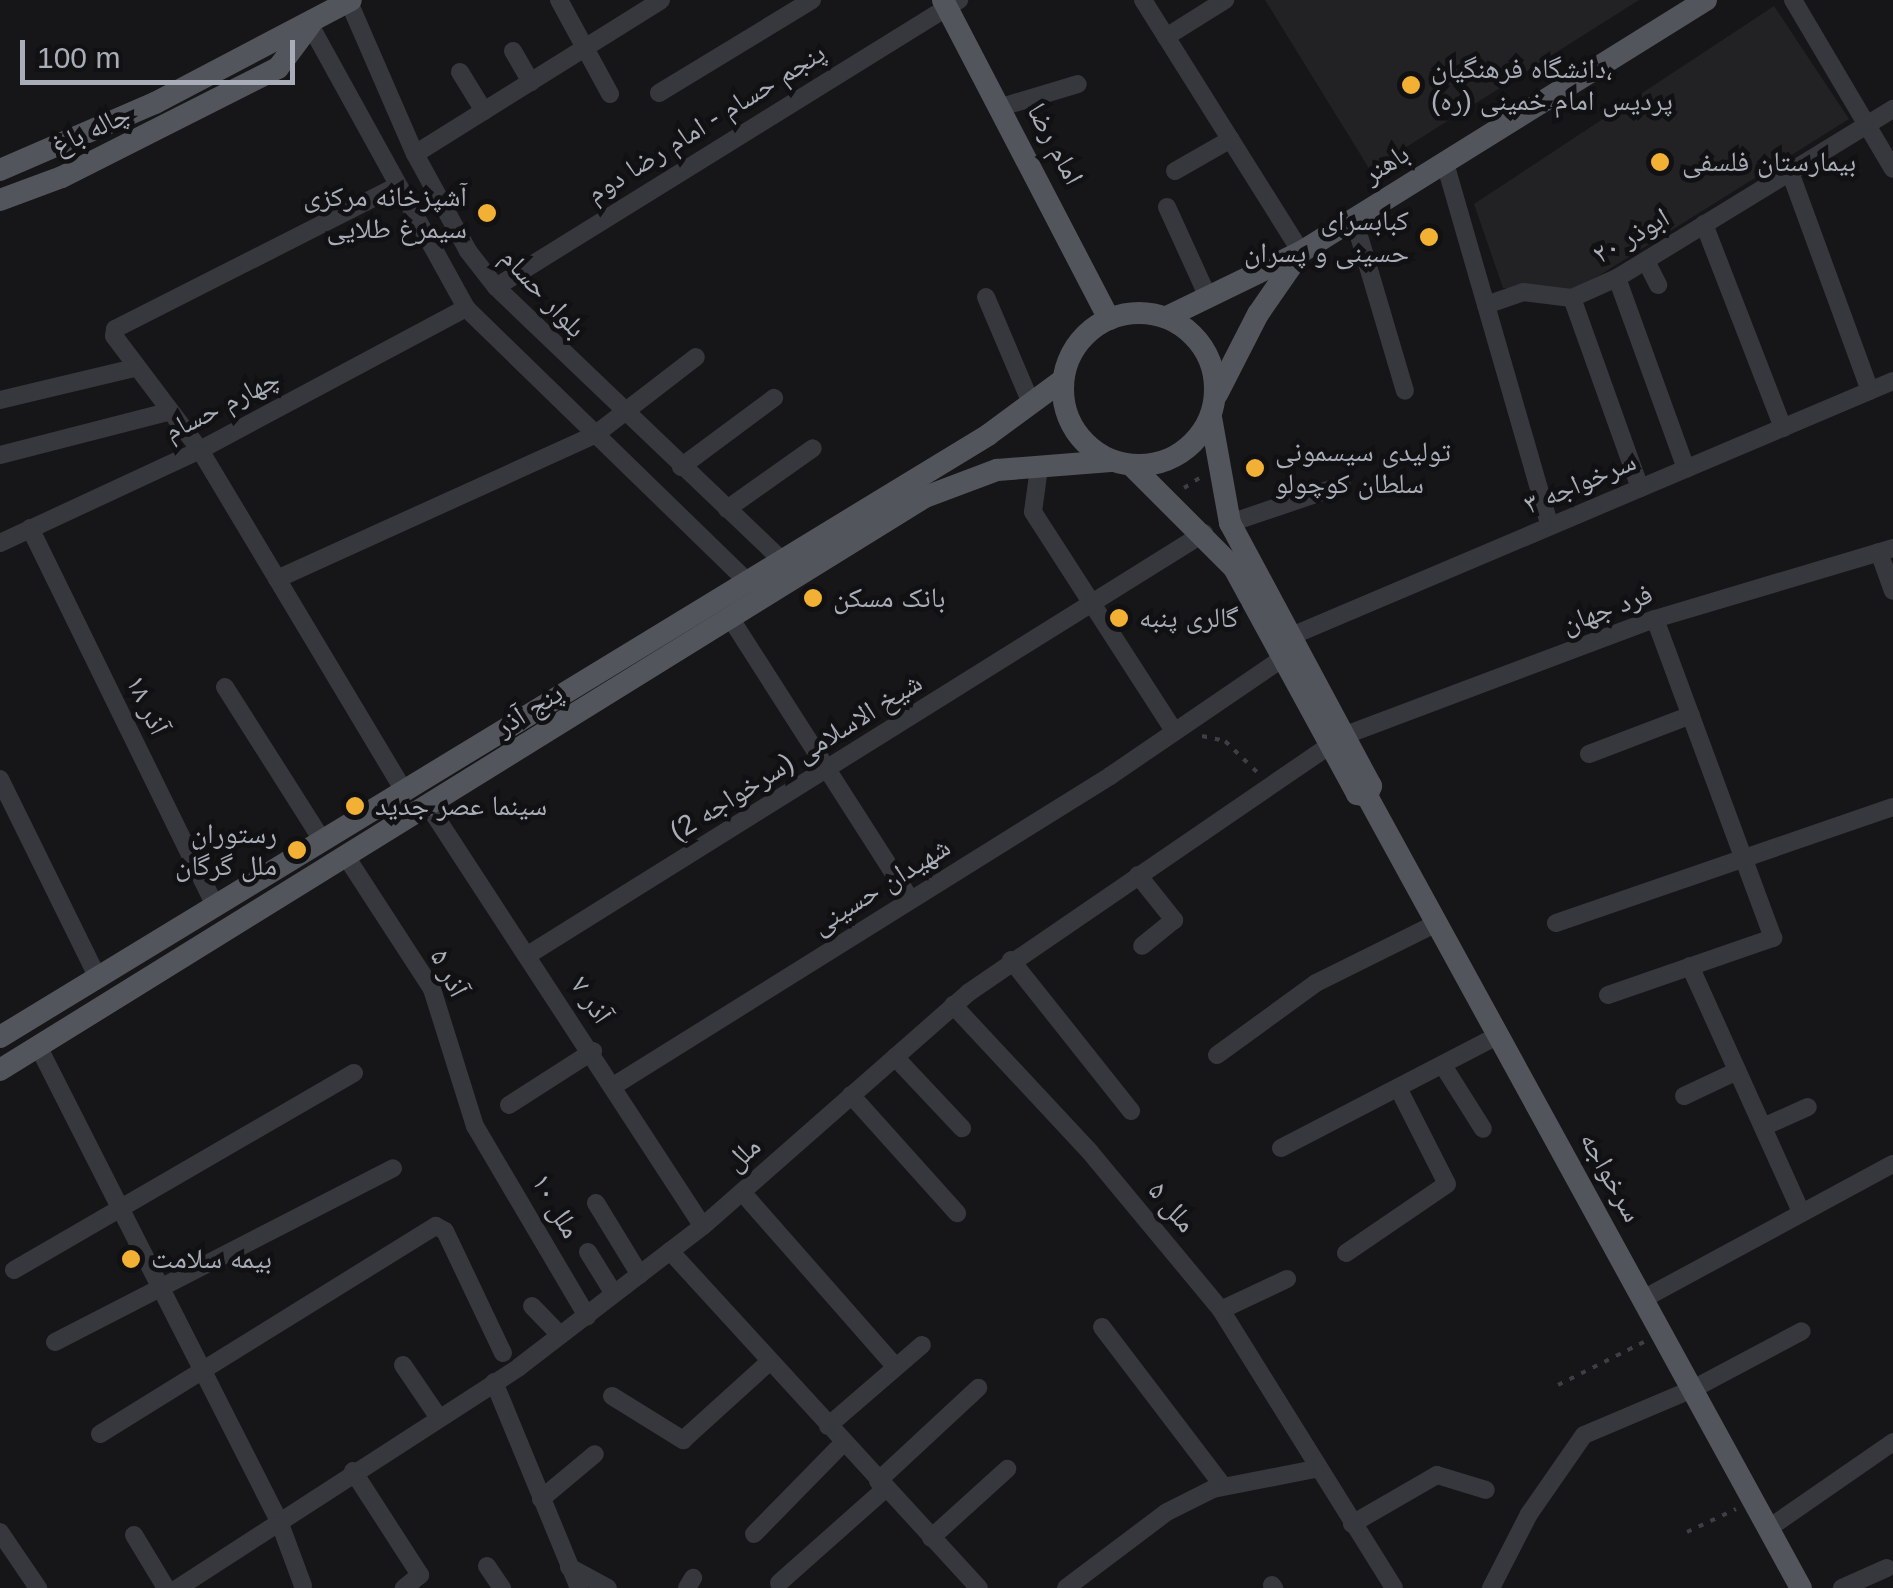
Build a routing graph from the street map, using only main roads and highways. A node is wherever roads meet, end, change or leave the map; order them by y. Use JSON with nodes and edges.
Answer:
{"nodes":[{"id":1,"x":1706,"y":0,"type":"edge"},
{"id":2,"x":349,"y":1,"type":"edge"},
{"id":3,"x":949,"y":3,"type":"edge"},
{"id":4,"x":310,"y":25,"type":"junction"},
{"id":5,"x":0,"y":170,"type":"edge"},
{"id":6,"x":0,"y":200,"type":"edge"},
{"id":7,"x":1301,"y":252,"type":"junction"},
{"id":8,"x":1168,"y":318,"type":"junction"},
{"id":9,"x":1109,"y":319,"type":"junction"},
{"id":10,"x":1063,"y":380,"type":"junction"},
{"id":11,"x":1214,"y":407,"type":"junction"},
{"id":12,"x":1121,"y":463,"type":"junction"},
{"id":13,"x":1286,"y":648,"type":"junction"},
{"id":14,"x":0,"y":1036,"type":"edge"},
{"id":15,"x":0,"y":1070,"type":"edge"},
{"id":16,"x":1802,"y":1588,"type":"edge"}],
"edges":[{"from":1,"to":7,"type":"main road","name":"باهنر"},
{"from":2,"to":4,"type":"main road"},
{"from":3,"to":9,"type":"main road","name":"امام رضا"},
{"from":4,"to":5,"type":"main road","name":"چاله باغ"},
{"from":4,"to":6,"type":"main road","name":"چاله باغ"},
{"from":7,"to":8,"type":"main road","name":"باهنر"},
{"from":7,"to":11,"type":"main road","name":"باهنر"},
{"from":8,"to":9,"type":"main road"},
{"from":8,"to":11,"type":"main road"},
{"from":9,"to":10,"type":"main road"},
{"from":10,"to":12,"type":"main road"},
{"from":10,"to":14,"type":"main road","name":"پنج آذر"},
{"from":11,"to":12,"type":"main road"},
{"from":11,"to":13,"type":"main road","name":"سرخواجه"},
{"from":12,"to":13,"type":"main road","name":"سرخواجه"},
{"from":12,"to":15,"type":"main road","name":"پنج آذر"},
{"from":13,"to":16,"type":"main road","name":"سرخواجه"}]}
